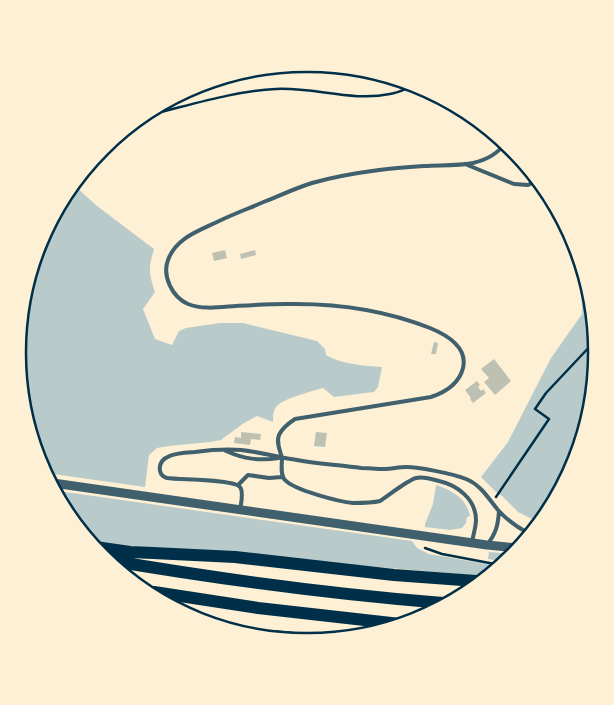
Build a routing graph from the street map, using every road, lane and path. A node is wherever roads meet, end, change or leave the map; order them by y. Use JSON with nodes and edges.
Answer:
{"nodes":[{"id":1,"x":403,"y":89,"type":"edge"},
{"id":2,"x":162,"y":112,"type":"edge"},
{"id":3,"x":500,"y":149,"type":"edge"},
{"id":4,"x":464,"y":164,"type":"junction"},
{"id":5,"x":531,"y":184,"type":"edge"},
{"id":6,"x":588,"y":349,"type":"edge"},
{"id":7,"x":224,"y":450,"type":"junction"},
{"id":8,"x":282,"y":457,"type":"junction"},
{"id":9,"x":282,"y":476,"type":"junction"},
{"id":10,"x":59,"y":484,"type":"edge"},
{"id":11,"x":238,"y":485,"type":"junction"},
{"id":12,"x":492,"y":503,"type":"junction"},
{"id":13,"x":240,"y":510,"type":"junction"},
{"id":14,"x":499,"y":511,"type":"junction"},
{"id":15,"x":524,"y":531,"type":"edge"},
{"id":16,"x":417,"y":535,"type":"junction"},
{"id":17,"x":472,"y":543,"type":"junction"},
{"id":18,"x":487,"y":545,"type":"junction"},
{"id":19,"x":510,"y":547,"type":"edge"},
{"id":20,"x":106,"y":549,"type":"edge"},
{"id":21,"x":120,"y":562,"type":"edge"},
{"id":22,"x":492,"y":564,"type":"edge"},
{"id":23,"x":470,"y":581,"type":"edge"},
{"id":24,"x":163,"y":593,"type":"edge"},
{"id":25,"x":434,"y":602,"type":"edge"},
{"id":26,"x":385,"y":622,"type":"edge"}],
"edges":[{"from":1,"to":2,"type":"path"},
{"from":3,"to":4,"type":"lane"},
{"from":4,"to":5,"type":"lane"},
{"from":4,"to":8,"type":"lane"},
{"from":6,"to":12,"type":"path"},
{"from":7,"to":8,"type":"lane"},
{"from":7,"to":8,"type":"lane"},
{"from":7,"to":11,"type":"lane"},
{"from":8,"to":9,"type":"lane"},
{"from":8,"to":12,"type":"lane"},
{"from":9,"to":11,"type":"lane"},
{"from":9,"to":17,"type":"lane"},
{"from":10,"to":13,"type":"street"},
{"from":11,"to":13,"type":"lane"},
{"from":12,"to":14,"type":"lane"},
{"from":13,"to":16,"type":"street"},
{"from":14,"to":15,"type":"lane"},
{"from":14,"to":18,"type":"lane"},
{"from":16,"to":17,"type":"street"},
{"from":16,"to":22,"type":"path"},
{"from":17,"to":18,"type":"street"},
{"from":18,"to":19,"type":"street"},
{"from":20,"to":23,"type":"highway"},
{"from":21,"to":25,"type":"highway"},
{"from":24,"to":26,"type":"highway"}]}
